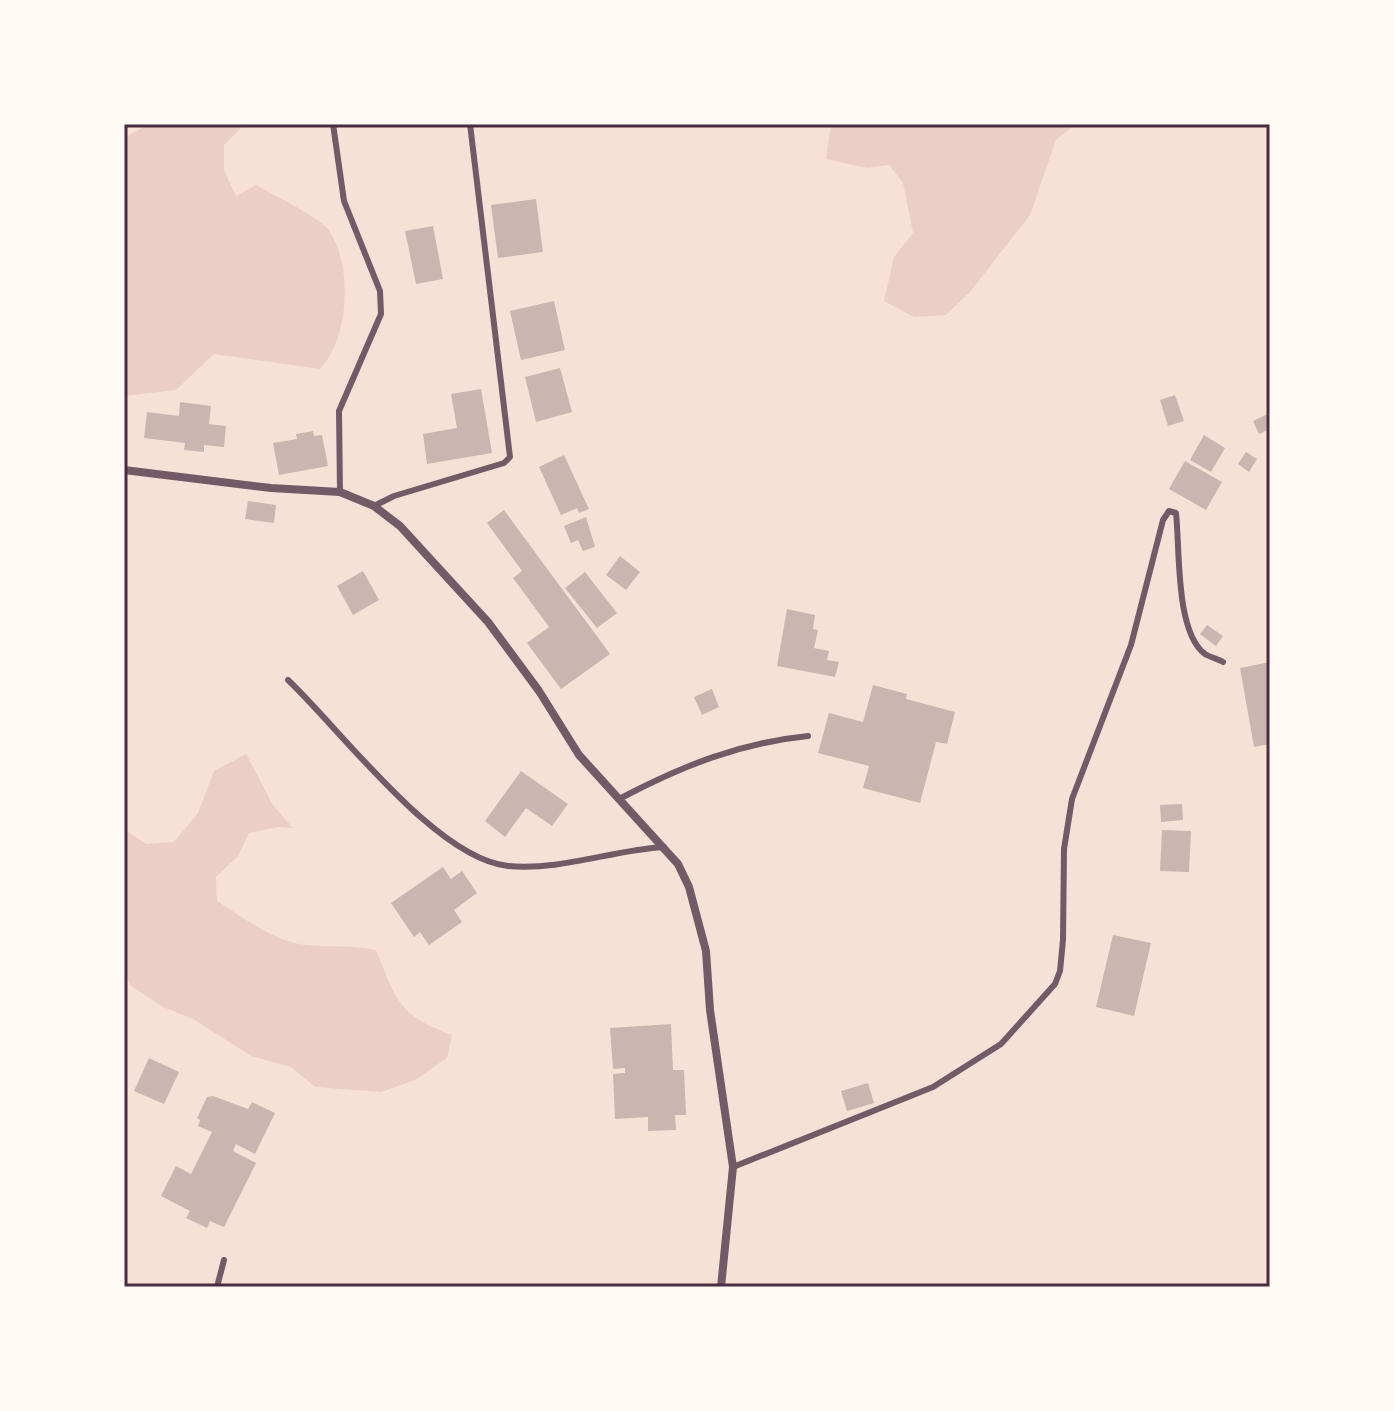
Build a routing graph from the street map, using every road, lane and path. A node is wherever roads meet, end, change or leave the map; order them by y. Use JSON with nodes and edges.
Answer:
{"nodes":[{"id":1,"x":333,"y":124,"type":"edge"},
{"id":2,"x":470,"y":124,"type":"edge"},
{"id":3,"x":124,"y":470,"type":"edge"},
{"id":4,"x":340,"y":492,"type":"junction"},
{"id":5,"x":374,"y":506,"type":"junction"},
{"id":6,"x":1223,"y":662,"type":"dead end"},
{"id":7,"x":288,"y":680,"type":"dead end"},
{"id":8,"x":808,"y":736,"type":"dead end"},
{"id":9,"x":621,"y":798,"type":"junction"},
{"id":10,"x":664,"y":847,"type":"junction"},
{"id":11,"x":733,"y":1167,"type":"junction"},
{"id":12,"x":224,"y":1260,"type":"dead end"},
{"id":13,"x":217,"y":1287,"type":"edge"},
{"id":14,"x":721,"y":1287,"type":"edge"}],
"edges":[{"from":1,"to":4,"type":"lane"},
{"from":2,"to":5,"type":"lane"},
{"from":3,"to":4,"type":"street"},
{"from":4,"to":5,"type":"street"},
{"from":5,"to":9,"type":"street"},
{"from":6,"to":11,"type":"lane"},
{"from":7,"to":10,"type":"lane"},
{"from":8,"to":9,"type":"lane"},
{"from":9,"to":10,"type":"street"},
{"from":10,"to":11,"type":"street"},
{"from":11,"to":14,"type":"street"},
{"from":12,"to":13,"type":"lane"}]}
